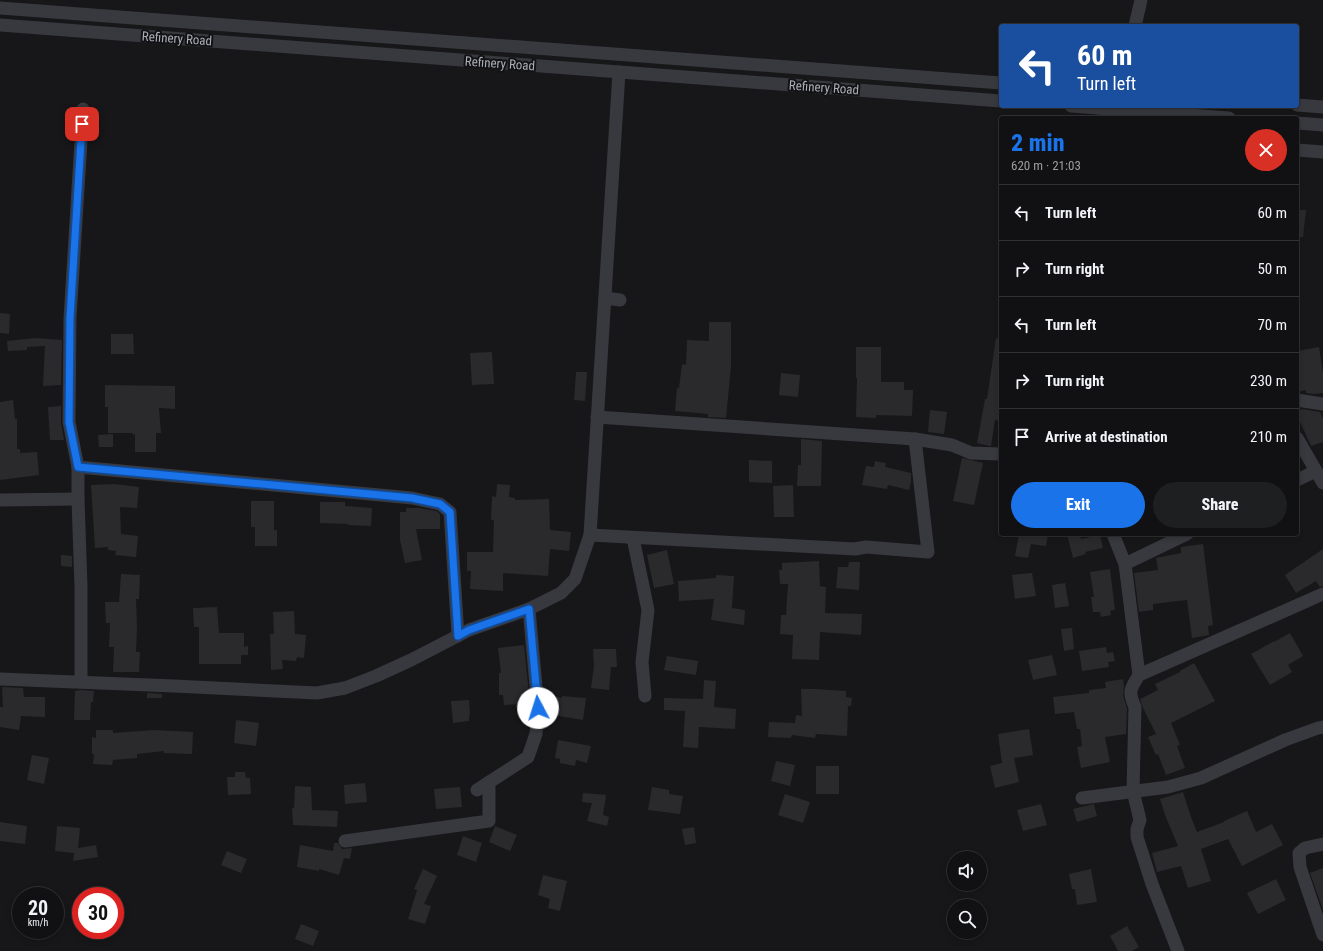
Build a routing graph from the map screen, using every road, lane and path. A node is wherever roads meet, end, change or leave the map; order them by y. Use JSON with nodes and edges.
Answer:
{"nodes":[{"id":1,"x":1141,"y":0,"type":"edge"},
{"id":2,"x":0,"y":8,"type":"edge"},
{"id":3,"x":1135,"y":24,"type":"edge"},
{"id":4,"x":0,"y":25,"type":"edge"},
{"id":5,"x":619,"y":72,"type":"junction"},
{"id":6,"x":999,"y":83,"type":"edge"},
{"id":7,"x":999,"y":101,"type":"edge"},
{"id":8,"x":1299,"y":105,"type":"edge"},
{"id":9,"x":1323,"y":107,"type":"edge"},
{"id":10,"x":1097,"y":108,"type":"edge"},
{"id":11,"x":83,"y":109,"type":"dead end"},
{"id":12,"x":1203,"y":116,"type":"edge"},
{"id":13,"x":1299,"y":123,"type":"edge"},
{"id":14,"x":1323,"y":125,"type":"edge"},
{"id":15,"x":1299,"y":150,"type":"edge"},
{"id":16,"x":1323,"y":152,"type":"edge"},
{"id":17,"x":605,"y":298,"type":"junction"},
{"id":18,"x":620,"y":300,"type":"dead end"},
{"id":19,"x":1299,"y":400,"type":"edge"},
{"id":20,"x":1323,"y":404,"type":"edge"},
{"id":21,"x":597,"y":417,"type":"junction"},
{"id":22,"x":915,"y":439,"type":"junction"},
{"id":23,"x":1299,"y":441,"type":"edge"},
{"id":24,"x":999,"y":454,"type":"edge"},
{"id":25,"x":78,"y":467,"type":"junction"},
{"id":26,"x":1316,"y":471,"type":"junction"},
{"id":27,"x":1299,"y":479,"type":"edge"},
{"id":28,"x":1323,"y":483,"type":"edge"},
{"id":29,"x":78,"y":499,"type":"junction"},
{"id":30,"x":0,"y":500,"type":"edge"},
{"id":31,"x":590,"y":535,"type":"junction"},
{"id":32,"x":1114,"y":536,"type":"edge"},
{"id":33,"x":1182,"y":536,"type":"edge"},
{"id":34,"x":633,"y":538,"type":"junction"},
{"id":35,"x":1125,"y":564,"type":"junction"},
{"id":36,"x":1323,"y":594,"type":"edge"},
{"id":37,"x":529,"y":609,"type":"junction"},
{"id":38,"x":458,"y":636,"type":"junction"},
{"id":39,"x":1139,"y":675,"type":"junction"},
{"id":40,"x":0,"y":679,"type":"edge"},
{"id":41,"x":81,"y":682,"type":"junction"},
{"id":42,"x":645,"y":696,"type":"dead end"},
{"id":43,"x":1323,"y":727,"type":"edge"},
{"id":44,"x":489,"y":782,"type":"junction"},
{"id":45,"x":477,"y":790,"type":"dead end"},
{"id":46,"x":1132,"y":791,"type":"junction"},
{"id":47,"x":1082,"y":798,"type":"dead end"},
{"id":48,"x":345,"y":841,"type":"dead end"},
{"id":49,"x":1323,"y":844,"type":"edge"},
{"id":50,"x":1323,"y":935,"type":"edge"},
{"id":51,"x":1178,"y":951,"type":"edge"}],
"edges":[{"from":1,"to":3,"type":"street"},
{"from":2,"to":6,"type":"street","name":"Refinery Road"},
{"from":4,"to":5,"type":"street","name":"Refinery Road"},
{"from":5,"to":7,"type":"street","name":"Refinery Road"},
{"from":5,"to":17,"type":"street"},
{"from":8,"to":9,"type":"street"},
{"from":10,"to":12,"type":"street"},
{"from":11,"to":25,"type":"street"},
{"from":13,"to":14,"type":"street"},
{"from":15,"to":16,"type":"street"},
{"from":17,"to":18,"type":"street"},
{"from":17,"to":21,"type":"street"},
{"from":19,"to":20,"type":"street"},
{"from":21,"to":22,"type":"street"},
{"from":21,"to":31,"type":"street"},
{"from":22,"to":24,"type":"street"},
{"from":22,"to":34,"type":"street"},
{"from":23,"to":26,"type":"street"},
{"from":25,"to":29,"type":"street"},
{"from":25,"to":38,"type":"street"},
{"from":26,"to":27,"type":"street"},
{"from":26,"to":28,"type":"street"},
{"from":29,"to":30,"type":"street"},
{"from":29,"to":41,"type":"street"},
{"from":31,"to":34,"type":"street"},
{"from":31,"to":37,"type":"street"},
{"from":32,"to":35,"type":"street"},
{"from":33,"to":35,"type":"street"},
{"from":34,"to":42,"type":"street"},
{"from":35,"to":39,"type":"street"},
{"from":36,"to":39,"type":"street"},
{"from":37,"to":38,"type":"street"},
{"from":37,"to":44,"type":"street"},
{"from":38,"to":41,"type":"street"},
{"from":39,"to":46,"type":"street"},
{"from":40,"to":41,"type":"street"},
{"from":43,"to":46,"type":"street"},
{"from":44,"to":45,"type":"street"},
{"from":44,"to":48,"type":"street"},
{"from":46,"to":47,"type":"street"},
{"from":46,"to":51,"type":"street"},
{"from":49,"to":50,"type":"street"}]}
